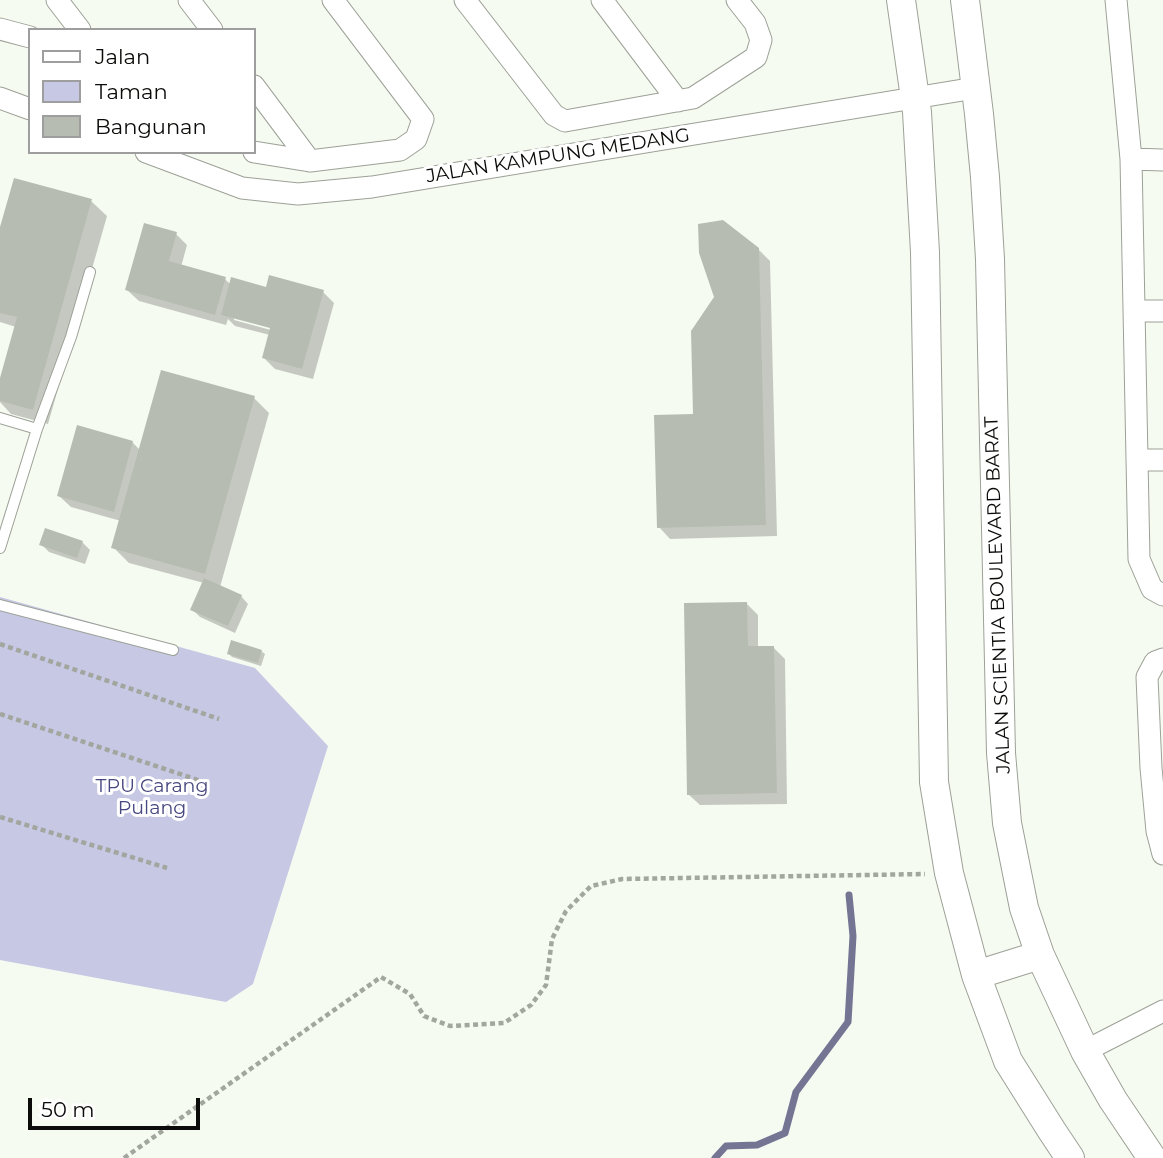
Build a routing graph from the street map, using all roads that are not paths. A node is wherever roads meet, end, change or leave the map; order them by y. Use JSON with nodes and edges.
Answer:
{"nodes":[{"id":1,"x":57,"y":0,"type":"edge"},
{"id":2,"x":189,"y":0,"type":"edge"},
{"id":3,"x":333,"y":0,"type":"edge"},
{"id":4,"x":465,"y":0,"type":"edge"},
{"id":5,"x":602,"y":0,"type":"edge"},
{"id":6,"x":737,"y":0,"type":"edge"},
{"id":7,"x":901,"y":0,"type":"edge"},
{"id":8,"x":965,"y":0,"type":"edge"},
{"id":9,"x":1116,"y":0,"type":"edge"},
{"id":10,"x":78,"y":28,"type":"edge"},
{"id":11,"x":210,"y":28,"type":"edge"},
{"id":12,"x":0,"y":29,"type":"edge"},
{"id":13,"x":28,"y":36,"type":"edge"},
{"id":14,"x":975,"y":88,"type":"junction"},
{"id":15,"x":256,"y":89,"type":"edge"},
{"id":16,"x":914,"y":98,"type":"junction"},
{"id":17,"x":0,"y":99,"type":"edge"},
{"id":18,"x":678,"y":101,"type":"junction"},
{"id":19,"x":28,"y":108,"type":"edge"},
{"id":20,"x":256,"y":152,"type":"edge"},
{"id":21,"x":151,"y":154,"type":"edge"},
{"id":22,"x":1131,"y":159,"type":"junction"},
{"id":23,"x":1163,"y":160,"type":"edge"},
{"id":24,"x":310,"y":161,"type":"junction"},
{"id":25,"x":90,"y":272,"type":"dead end"},
{"id":26,"x":1134,"y":311,"type":"junction"},
{"id":27,"x":1163,"y":311,"type":"edge"},
{"id":28,"x":0,"y":418,"type":"edge"},
{"id":29,"x":37,"y":429,"type":"junction"},
{"id":30,"x":1138,"y":460,"type":"junction"},
{"id":31,"x":1163,"y":460,"type":"edge"},
{"id":32,"x":0,"y":548,"type":"edge"},
{"id":33,"x":1163,"y":595,"type":"edge"},
{"id":34,"x":0,"y":606,"type":"edge"},
{"id":35,"x":173,"y":650,"type":"dead end"},
{"id":36,"x":1159,"y":660,"type":"edge"},
{"id":37,"x":1157,"y":768,"type":"edge"},
{"id":38,"x":1163,"y":854,"type":"edge"},
{"id":39,"x":1040,"y":955,"type":"junction"},
{"id":40,"x":976,"y":975,"type":"junction"},
{"id":41,"x":1163,"y":1012,"type":"edge"},
{"id":42,"x":1084,"y":1051,"type":"junction"},
{"id":43,"x":1070,"y":1158,"type":"edge"},
{"id":44,"x":1152,"y":1158,"type":"edge"}],
"edges":[{"from":1,"to":10,"type":"street"},
{"from":2,"to":11,"type":"street"},
{"from":3,"to":24,"type":"street"},
{"from":4,"to":18,"type":"street"},
{"from":5,"to":18,"type":"street"},
{"from":6,"to":18,"type":"street"},
{"from":7,"to":16,"type":"street"},
{"from":8,"to":14,"type":"street","name":"JALAN SCIENTIA BOULEVARD BARAT"},
{"from":9,"to":22,"type":"street"},
{"from":12,"to":13,"type":"street"},
{"from":14,"to":16,"type":"street","name":"JALAN KAMPUNG MEDANG"},
{"from":14,"to":39,"type":"street","name":"JALAN SCIENTIA BOULEVARD BARAT"},
{"from":15,"to":24,"type":"street"},
{"from":16,"to":21,"type":"street","name":"JALAN KAMPUNG MEDANG"},
{"from":16,"to":40,"type":"street"},
{"from":17,"to":19,"type":"street"},
{"from":20,"to":24,"type":"street"},
{"from":22,"to":23,"type":"street"},
{"from":22,"to":26,"type":"street"},
{"from":25,"to":29,"type":"lane"},
{"from":26,"to":27,"type":"street"},
{"from":26,"to":30,"type":"street"},
{"from":28,"to":29,"type":"lane"},
{"from":29,"to":32,"type":"lane"},
{"from":30,"to":31,"type":"street"},
{"from":30,"to":33,"type":"street"},
{"from":34,"to":35,"type":"lane"},
{"from":36,"to":37,"type":"street"},
{"from":37,"to":38,"type":"street"},
{"from":39,"to":40,"type":"street"},
{"from":39,"to":42,"type":"street","name":"JALAN SCIENTIA BOULEVARD BARAT"},
{"from":40,"to":43,"type":"street"},
{"from":41,"to":42,"type":"street"},
{"from":42,"to":44,"type":"street","name":"JALAN SCIENTIA BOULEVARD BARAT"}]}
